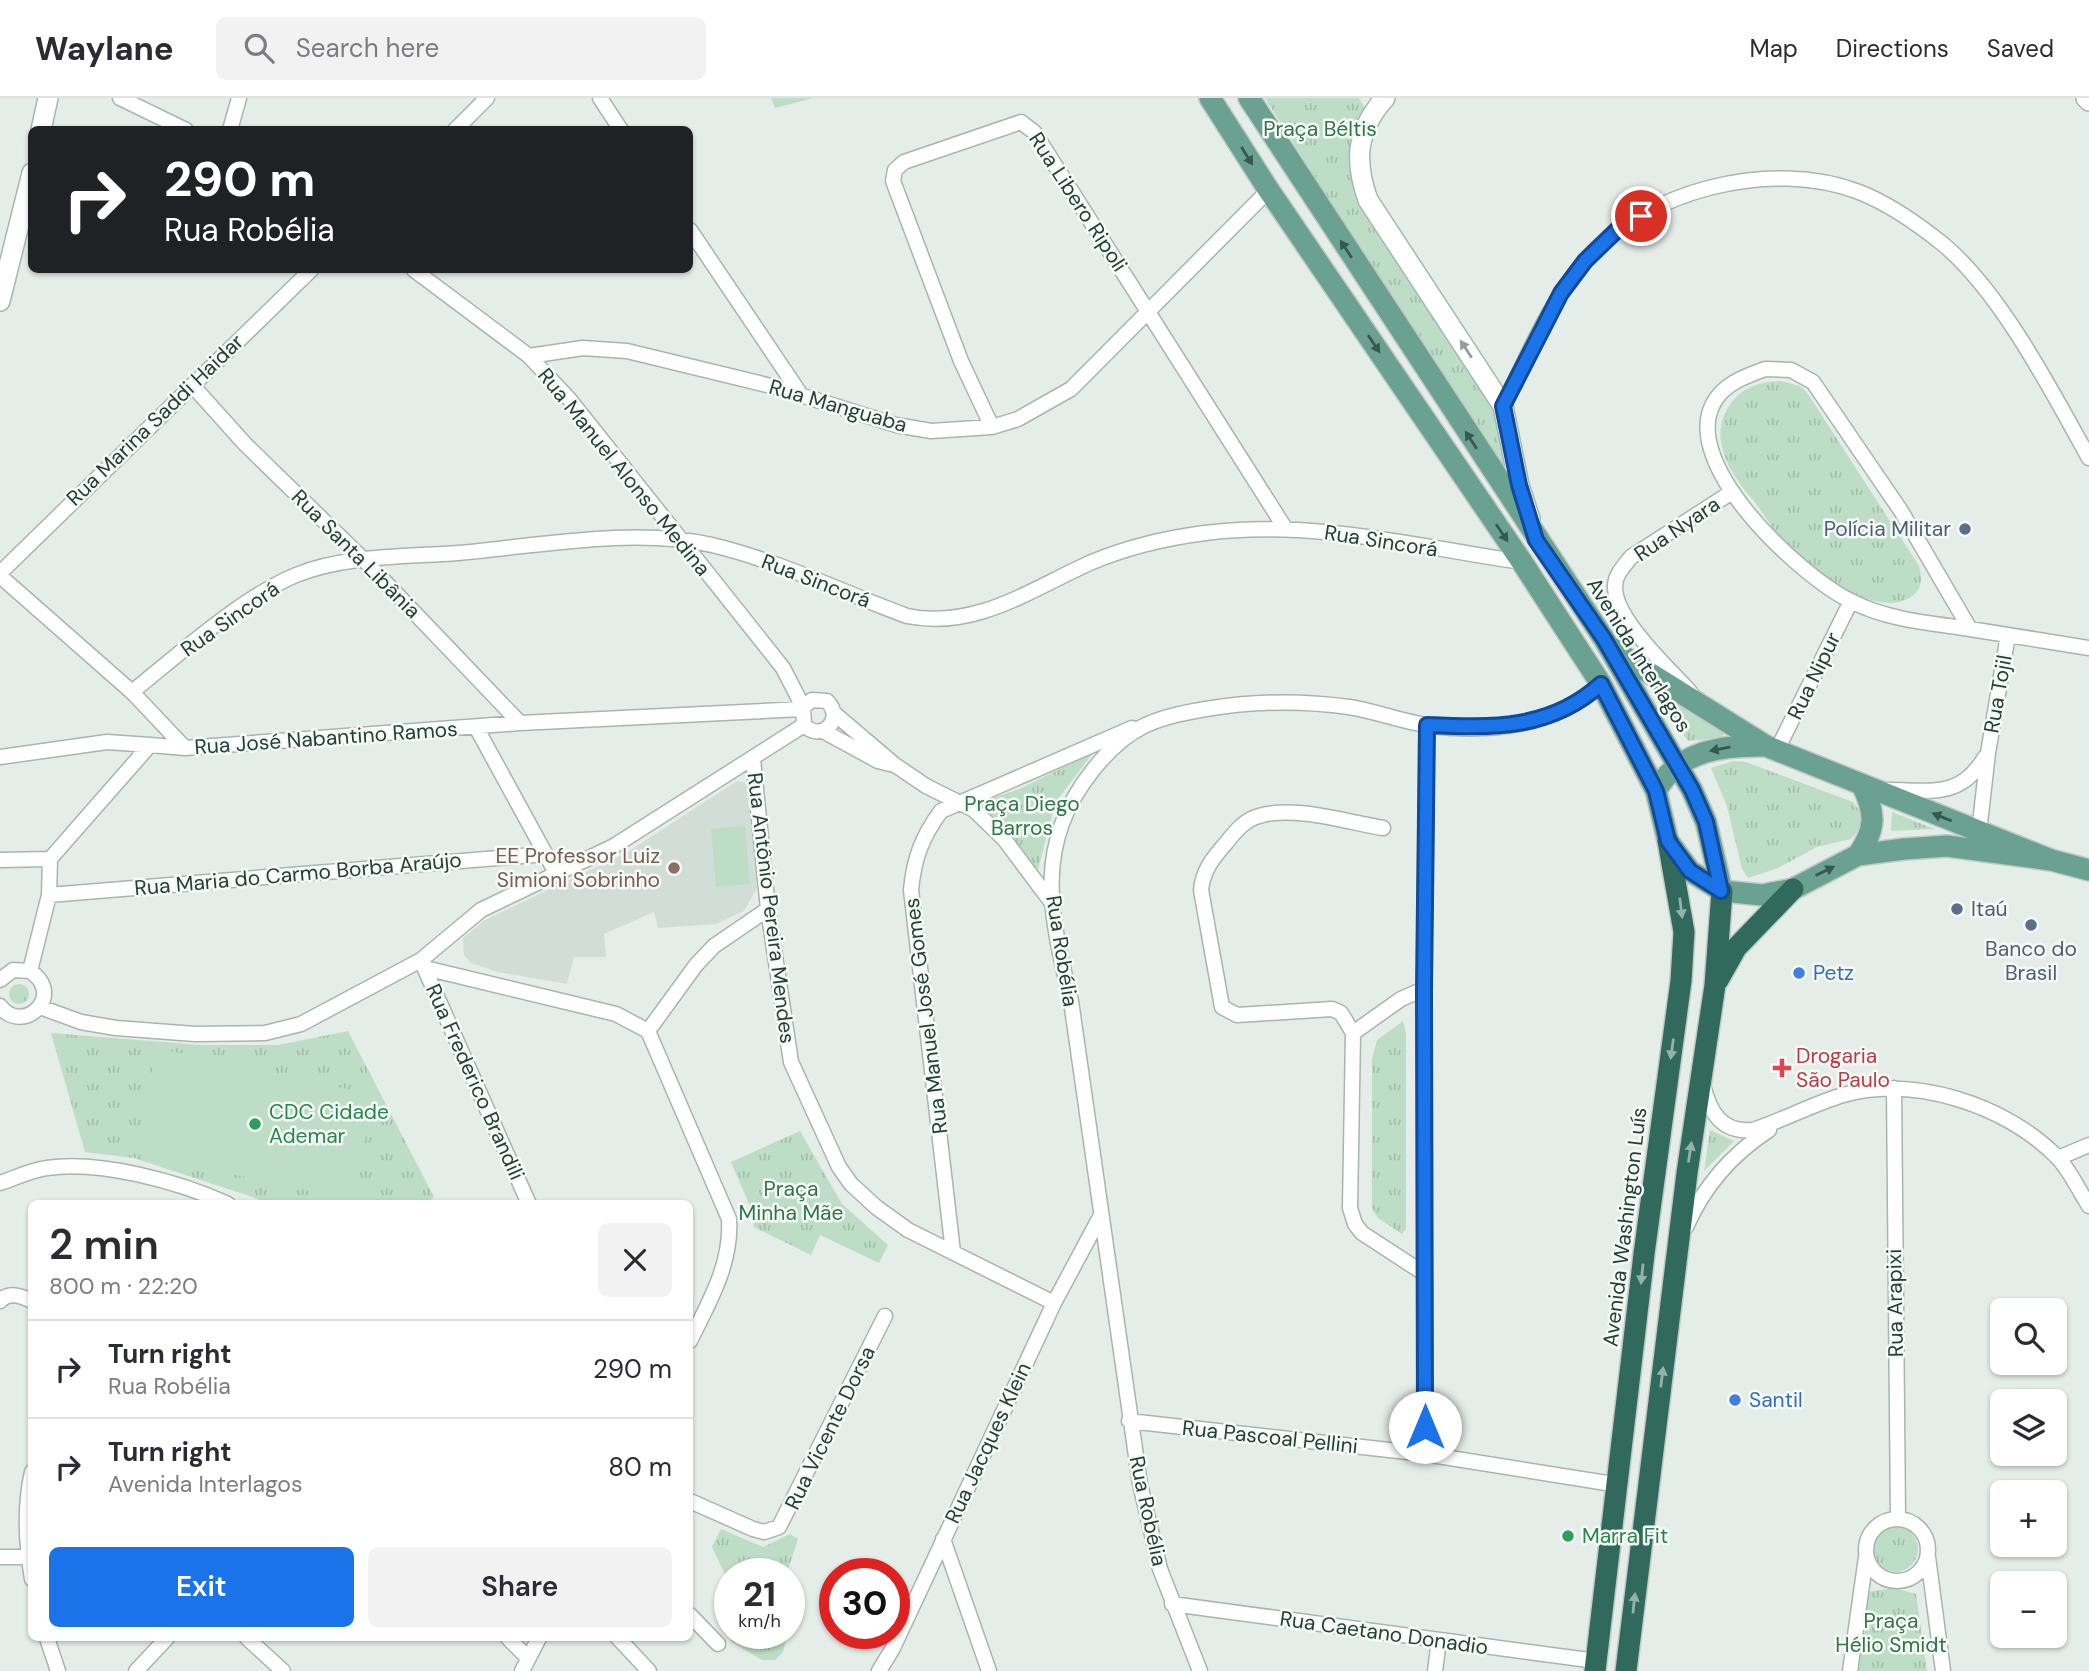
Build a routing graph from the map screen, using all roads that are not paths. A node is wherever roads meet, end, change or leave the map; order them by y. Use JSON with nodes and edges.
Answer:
{"nodes":[{"id":1,"x":48,"y":98,"type":"edge"},
{"id":2,"x":120,"y":98,"type":"edge"},
{"id":3,"x":239,"y":98,"type":"edge"},
{"id":4,"x":487,"y":98,"type":"edge"},
{"id":5,"x":600,"y":98,"type":"edge"},
{"id":6,"x":1249,"y":98,"type":"edge"},
{"id":7,"x":1375,"y":102,"type":"edge"},
{"id":8,"x":1220,"y":104,"type":"edge"},
{"id":9,"x":42,"y":126,"type":"edge"},
{"id":10,"x":178,"y":126,"type":"edge"},
{"id":11,"x":231,"y":126,"type":"edge"},
{"id":12,"x":459,"y":126,"type":"edge"},
{"id":13,"x":618,"y":126,"type":"edge"},
{"id":14,"x":28,"y":189,"type":"edge"},
{"id":15,"x":1269,"y":190,"type":"junction"},
{"id":16,"x":693,"y":234,"type":"edge"},
{"id":17,"x":308,"y":273,"type":"edge"},
{"id":18,"x":418,"y":273,"type":"edge"},
{"id":19,"x":0,"y":301,"type":"edge"},
{"id":20,"x":1147,"y":310,"type":"junction"},
{"id":21,"x":529,"y":356,"type":"junction"},
{"id":22,"x":192,"y":384,"type":"junction"},
{"id":23,"x":801,"y":395,"type":"junction"},
{"id":24,"x":1503,"y":406,"type":"junction"},
{"id":25,"x":992,"y":427,"type":"junction"},
{"id":26,"x":2089,"y":458,"type":"edge"},
{"id":27,"x":1732,"y":492,"type":"junction"},
{"id":28,"x":1285,"y":528,"type":"junction"},
{"id":29,"x":1536,"y":540,"type":"junction"},
{"id":30,"x":680,"y":541,"type":"junction"},
{"id":31,"x":365,"y":561,"type":"junction"},
{"id":32,"x":1522,"y":562,"type":"junction"},
{"id":33,"x":0,"y":574,"type":"edge"},
{"id":34,"x":1850,"y":601,"type":"junction"},
{"id":35,"x":1970,"y":629,"type":"junction"},
{"id":36,"x":2008,"y":635,"type":"junction"},
{"id":37,"x":1604,"y":639,"type":"junction"},
{"id":38,"x":2089,"y":648,"type":"edge"},
{"id":39,"x":783,"y":668,"type":"junction"},
{"id":40,"x":1601,"y":684,"type":"junction"},
{"id":41,"x":132,"y":692,"type":"junction"},
{"id":42,"x":820,"y":699,"type":"junction"},
{"id":43,"x":1699,"y":702,"type":"junction"},
{"id":44,"x":835,"y":714,"type":"junction"},
{"id":45,"x":808,"y":721,"type":"junction"},
{"id":46,"x":520,"y":723,"type":"junction"},
{"id":47,"x":1140,"y":725,"type":"junction"},
{"id":48,"x":1427,"y":725,"type":"junction"},
{"id":49,"x":476,"y":727,"type":"junction"},
{"id":50,"x":150,"y":746,"type":"junction"},
{"id":51,"x":185,"y":748,"type":"junction"},
{"id":52,"x":1772,"y":748,"type":"junction"},
{"id":53,"x":1988,"y":753,"type":"junction"},
{"id":54,"x":0,"y":757,"type":"edge"},
{"id":55,"x":753,"y":759,"type":"junction"},
{"id":56,"x":1677,"y":763,"type":"junction"},
{"id":57,"x":895,"y":765,"type":"junction"},
{"id":58,"x":1868,"y":787,"type":"junction"},
{"id":59,"x":1656,"y":791,"type":"junction"},
{"id":60,"x":963,"y":803,"type":"junction"},
{"id":61,"x":1383,"y":828,"type":"dead end"},
{"id":62,"x":1979,"y":832,"type":"junction"},
{"id":63,"x":1668,"y":841,"type":"junction"},
{"id":64,"x":546,"y":854,"type":"junction"},
{"id":65,"x":1858,"y":855,"type":"junction"},
{"id":66,"x":50,"y":859,"type":"junction"},
{"id":67,"x":0,"y":860,"type":"edge"},
{"id":68,"x":2051,"y":860,"type":"junction"},
{"id":69,"x":2089,"y":870,"type":"edge"},
{"id":70,"x":557,"y":875,"type":"junction"},
{"id":71,"x":1793,"y":888,"type":"junction"},
{"id":72,"x":1721,"y":891,"type":"junction"},
{"id":73,"x":49,"y":895,"type":"junction"},
{"id":74,"x":1054,"y":904,"type":"junction"},
{"id":75,"x":768,"y":909,"type":"junction"},
{"id":76,"x":423,"y":964,"type":"junction"},
{"id":77,"x":30,"y":971,"type":"junction"},
{"id":78,"x":0,"y":979,"type":"edge"},
{"id":79,"x":1715,"y":985,"type":"junction"},
{"id":80,"x":1424,"y":989,"type":"junction"},
{"id":81,"x":0,"y":1006,"type":"edge"},
{"id":82,"x":40,"y":1007,"type":"junction"},
{"id":83,"x":648,"y":1031,"type":"junction"},
{"id":84,"x":1353,"y":1033,"type":"junction"},
{"id":85,"x":1702,"y":1080,"type":"junction"},
{"id":86,"x":1894,"y":1088,"type":"junction"},
{"id":87,"x":1788,"y":1118,"type":"junction"},
{"id":88,"x":2089,"y":1145,"type":"edge"},
{"id":89,"x":2058,"y":1158,"type":"junction"},
{"id":90,"x":0,"y":1183,"type":"edge"},
{"id":91,"x":206,"y":1200,"type":"edge"},
{"id":92,"x":528,"y":1200,"type":"edge"},
{"id":93,"x":2089,"y":1206,"type":"edge"},
{"id":94,"x":1100,"y":1217,"type":"junction"},
{"id":95,"x":1678,"y":1248,"type":"junction"},
{"id":96,"x":953,"y":1252,"type":"junction"},
{"id":97,"x":1425,"y":1274,"type":"junction"},
{"id":98,"x":28,"y":1299,"type":"edge"},
{"id":99,"x":0,"y":1301,"type":"edge"},
{"id":100,"x":1054,"y":1303,"type":"junction"},
{"id":101,"x":885,"y":1316,"type":"dead end"},
{"id":102,"x":693,"y":1334,"type":"edge"},
{"id":103,"x":1129,"y":1421,"type":"junction"},
{"id":104,"x":1425,"y":1454,"type":"junction"},
{"id":105,"x":1619,"y":1485,"type":"junction"},
{"id":106,"x":28,"y":1490,"type":"edge"},
{"id":107,"x":693,"y":1502,"type":"edge"},
{"id":108,"x":1898,"y":1518,"type":"junction"},
{"id":109,"x":943,"y":1539,"type":"junction"},
{"id":110,"x":28,"y":1556,"type":"joint"},
{"id":111,"x":0,"y":1557,"type":"edge"},
{"id":112,"x":1866,"y":1557,"type":"junction"},
{"id":113,"x":1928,"y":1557,"type":"junction"},
{"id":114,"x":1172,"y":1604,"type":"junction"},
{"id":115,"x":693,"y":1618,"type":"edge"},
{"id":116,"x":714,"y":1640,"type":"edge"},
{"id":117,"x":1439,"y":1640,"type":"junction"},
{"id":118,"x":48,"y":1641,"type":"edge"},
{"id":119,"x":164,"y":1641,"type":"edge"},
{"id":120,"x":250,"y":1641,"type":"edge"},
{"id":121,"x":510,"y":1641,"type":"edge"},
{"id":122,"x":537,"y":1641,"type":"edge"},
{"id":123,"x":621,"y":1641,"type":"edge"},
{"id":124,"x":525,"y":1665,"type":"edge"},
{"id":125,"x":1595,"y":1666,"type":"edge"},
{"id":126,"x":58,"y":1671,"type":"edge"},
{"id":127,"x":136,"y":1671,"type":"edge"},
{"id":128,"x":283,"y":1671,"type":"edge"},
{"id":129,"x":649,"y":1671,"type":"edge"},
{"id":130,"x":879,"y":1671,"type":"edge"},
{"id":131,"x":989,"y":1671,"type":"edge"},
{"id":132,"x":1200,"y":1671,"type":"edge"},
{"id":133,"x":1435,"y":1671,"type":"edge"},
{"id":134,"x":1626,"y":1671,"type":"edge"},
{"id":135,"x":1850,"y":1671,"type":"edge"},
{"id":136,"x":1943,"y":1671,"type":"edge"}],
"edges":[{"from":1,"to":9,"type":"main road"},
{"from":2,"to":10,"type":"street"},
{"from":3,"to":11,"type":"street"},
{"from":4,"to":12,"type":"street"},
{"from":5,"to":13,"type":"street"},
{"from":29,"to":6,"type":"main road","name":"Avenida Interlagos","one_way":true},
{"from":24,"to":7,"type":"main road","one_way":true},
{"from":8,"to":15,"type":"main road","one_way":true},
{"from":14,"to":19,"type":"main road"},
{"from":15,"to":20,"type":"street","name":"Rua Manguaba"},
{"from":15,"to":32,"type":"main road","one_way":true},
{"from":16,"to":23,"type":"street"},
{"from":17,"to":22,"type":"street","name":"Rua Marina Saddi Haidar"},
{"from":18,"to":21,"type":"street","name":"Rua Manuel Alonso Medina"},
{"from":20,"to":25,"type":"street","name":"Rua Manguaba"},
{"from":20,"to":25,"type":"street","name":"Rua Libero Ripoli"},
{"from":20,"to":28,"type":"street","name":"Rua Libero Ripoli"},
{"from":21,"to":23,"type":"street","name":"Rua Manguaba"},
{"from":21,"to":30,"type":"street","name":"Rua Manuel Alonso Medina"},
{"from":22,"to":31,"type":"street","name":"Rua Santa Libânia"},
{"from":22,"to":33,"type":"street","name":"Rua Marina Saddi Haidar"},
{"from":23,"to":25,"type":"street","name":"Rua Manguaba"},
{"from":24,"to":26,"type":"street"},
{"from":24,"to":29,"type":"main road"},
{"from":27,"to":34,"type":"street"},
{"from":27,"to":35,"type":"street"},
{"from":27,"to":43,"type":"street","name":"Rua Nyara"},
{"from":28,"to":30,"type":"street","name":"Rua Sincorá"},
{"from":28,"to":32,"type":"street","name":"Rua Sincorá"},
{"from":29,"to":37,"type":"main road","name":"Avenida Interlagos"},
{"from":30,"to":31,"type":"street","name":"Rua Sincorá"},
{"from":30,"to":39,"type":"street","name":"Rua Manuel Alonso Medina"},
{"from":31,"to":41,"type":"street","name":"Rua Sincorá"},
{"from":31,"to":46,"type":"street","name":"Rua Santa Libânia"},
{"from":32,"to":40,"type":"main road"},
{"from":33,"to":41,"type":"street"},
{"from":34,"to":35,"type":"street"},
{"from":34,"to":52,"type":"street","name":"Rua Nipur"},
{"from":35,"to":36,"type":"street"},
{"from":36,"to":38,"type":"street"},
{"from":36,"to":53,"type":"street","name":"Rua Tojil"},
{"from":37,"to":43,"type":"main road"},
{"from":37,"to":56,"type":"main road","name":"Avenida Interlagos"},
{"from":39,"to":42,"type":"street","name":"Rua Manuel Alonso Medina"},
{"from":39,"to":45,"type":"street","name":"Rua Manuel Alonso Medina"},
{"from":40,"to":48,"type":"street","name":"Rua Robélia"},
{"from":40,"to":59,"type":"main road"},
{"from":41,"to":51,"type":"street"},
{"from":42,"to":44,"type":"street","name":"Rua Manuel Alonso Medina"},
{"from":42,"to":45,"type":"street"},
{"from":43,"to":52,"type":"main road"},
{"from":44,"to":45,"type":"street"},
{"from":44,"to":57,"type":"street","name":"Rua Manuel Alonso Medina"},
{"from":45,"to":46,"type":"street","name":"Rua José Nabantino Ramos"},
{"from":45,"to":55,"type":"street"},
{"from":45,"to":57,"type":"street","name":"Rua Manuel Alonso Medina"},
{"from":46,"to":49,"type":"street","name":"Rua José Nabantino Ramos"},
{"from":47,"to":48,"type":"street","name":"Rua Robélia"},
{"from":47,"to":60,"type":"street"},
{"from":47,"to":74,"type":"street","name":"Rua Robélia"},
{"from":48,"to":80,"type":"street"},
{"from":49,"to":51,"type":"street","name":"Rua José Nabantino Ramos"},
{"from":49,"to":64,"type":"street"},
{"from":50,"to":51,"type":"street","name":"Rua José Nabantino Ramos"},
{"from":50,"to":54,"type":"street","name":"Rua José Nabantino Ramos"},
{"from":50,"to":66,"type":"street"},
{"from":52,"to":56,"type":"main road","one_way":true},
{"from":52,"to":58,"type":"main road"},
{"from":53,"to":58,"type":"street","name":"Rua Tojil"},
{"from":53,"to":62,"type":"street","name":"Rua Tojil"},
{"from":55,"to":70,"type":"street"},
{"from":55,"to":75,"type":"street","name":"Rua Antônio Pereira Mendes"},
{"from":56,"to":59,"type":"main road"},
{"from":56,"to":72,"type":"main road","name":"Avenida Interlagos"},
{"from":57,"to":60,"type":"street","name":"Rua Manuel Alonso Medina"},
{"from":62,"to":58,"type":"main road","one_way":true},
{"from":58,"to":65,"type":"main road"},
{"from":59,"to":63,"type":"main road","name":"Avenida Washington Luís"},
{"from":60,"to":74,"type":"street","name":"Rua Manuel Alonso Medina"},
{"from":60,"to":96,"type":"street","name":"Rua Manuel José Gomes"},
{"from":61,"to":84,"type":"street"},
{"from":62,"to":68,"type":"main road"},
{"from":63,"to":72,"type":"main road"},
{"from":63,"to":105,"type":"highway","name":"Avenida Washington Luís","one_way":true},
{"from":64,"to":70,"type":"street"},
{"from":64,"to":73,"type":"street","name":"Rua Maria do Carmo Borba Araújo"},
{"from":65,"to":68,"type":"main road"},
{"from":71,"to":65,"type":"main road","one_way":true},
{"from":66,"to":67,"type":"street"},
{"from":66,"to":73,"type":"street"},
{"from":68,"to":69,"type":"main road"},
{"from":70,"to":76,"type":"street"},
{"from":71,"to":72,"type":"main road"},
{"from":71,"to":79,"type":"highway"},
{"from":72,"to":79,"type":"highway","name":"Avenida Interlagos"},
{"from":73,"to":77,"type":"street"},
{"from":74,"to":94,"type":"street","name":"Rua Robélia"},
{"from":75,"to":83,"type":"street"},
{"from":75,"to":96,"type":"street","name":"Rua Antônio Pereira Mendes"},
{"from":76,"to":82,"type":"street"},
{"from":76,"to":83,"type":"street"},
{"from":76,"to":92,"type":"street","name":"Rua Frederico Brandili"},
{"from":77,"to":78,"type":"street"},
{"from":77,"to":82,"type":"street"},
{"from":79,"to":85,"type":"highway"},
{"from":80,"to":84,"type":"street"},
{"from":80,"to":97,"type":"street"},
{"from":81,"to":82,"type":"street"},
{"from":83,"to":102,"type":"street"},
{"from":84,"to":97,"type":"street"},
{"from":85,"to":87,"type":"street"},
{"from":95,"to":85,"type":"highway","one_way":true},
{"from":86,"to":87,"type":"street"},
{"from":86,"to":89,"type":"street"},
{"from":86,"to":108,"type":"street","name":"Rua Arapixi"},
{"from":87,"to":95,"type":"street"},
{"from":88,"to":89,"type":"street"},
{"from":89,"to":93,"type":"street"},
{"from":90,"to":91,"type":"street"},
{"from":94,"to":100,"type":"street","name":"Rua Jacques Klein"},
{"from":94,"to":103,"type":"street","name":"Rua Robélia"},
{"from":134,"to":95,"type":"highway","one_way":true},
{"from":96,"to":100,"type":"street","name":"Rua Antônio Pereira Mendes"},
{"from":97,"to":104,"type":"street"},
{"from":98,"to":99,"type":"street"},
{"from":100,"to":109,"type":"street","name":"Rua Jacques Klein"},
{"from":101,"to":107,"type":"street","name":"Rua Vicente Dorsa"},
{"from":103,"to":104,"type":"street","name":"Rua Pascoal Pellini"},
{"from":103,"to":114,"type":"street","name":"Rua Robélia"},
{"from":104,"to":105,"type":"street","name":"Rua Pascoal Pellini"},
{"from":105,"to":125,"type":"highway","name":"Avenida Washington Luís"},
{"from":106,"to":110,"type":"street"},
{"from":108,"to":112,"type":"street"},
{"from":108,"to":113,"type":"street"},
{"from":109,"to":130,"type":"street","name":"Rua Jacques Klein"},
{"from":109,"to":131,"type":"street"},
{"from":110,"to":111,"type":"street"},
{"from":112,"to":113,"type":"street"},
{"from":112,"to":135,"type":"street"},
{"from":113,"to":136,"type":"street"},
{"from":114,"to":117,"type":"street","name":"Rua Caetano Donadio"},
{"from":114,"to":132,"type":"street","name":"Rua Robélia"},
{"from":115,"to":116,"type":"street"},
{"from":117,"to":125,"type":"street","name":"Rua Caetano Donadio"},
{"from":117,"to":133,"type":"street"},
{"from":118,"to":126,"type":"street"},
{"from":119,"to":127,"type":"street"},
{"from":120,"to":128,"type":"street"},
{"from":121,"to":124,"type":"street"},
{"from":122,"to":124,"type":"street"},
{"from":123,"to":129,"type":"street"}]}
